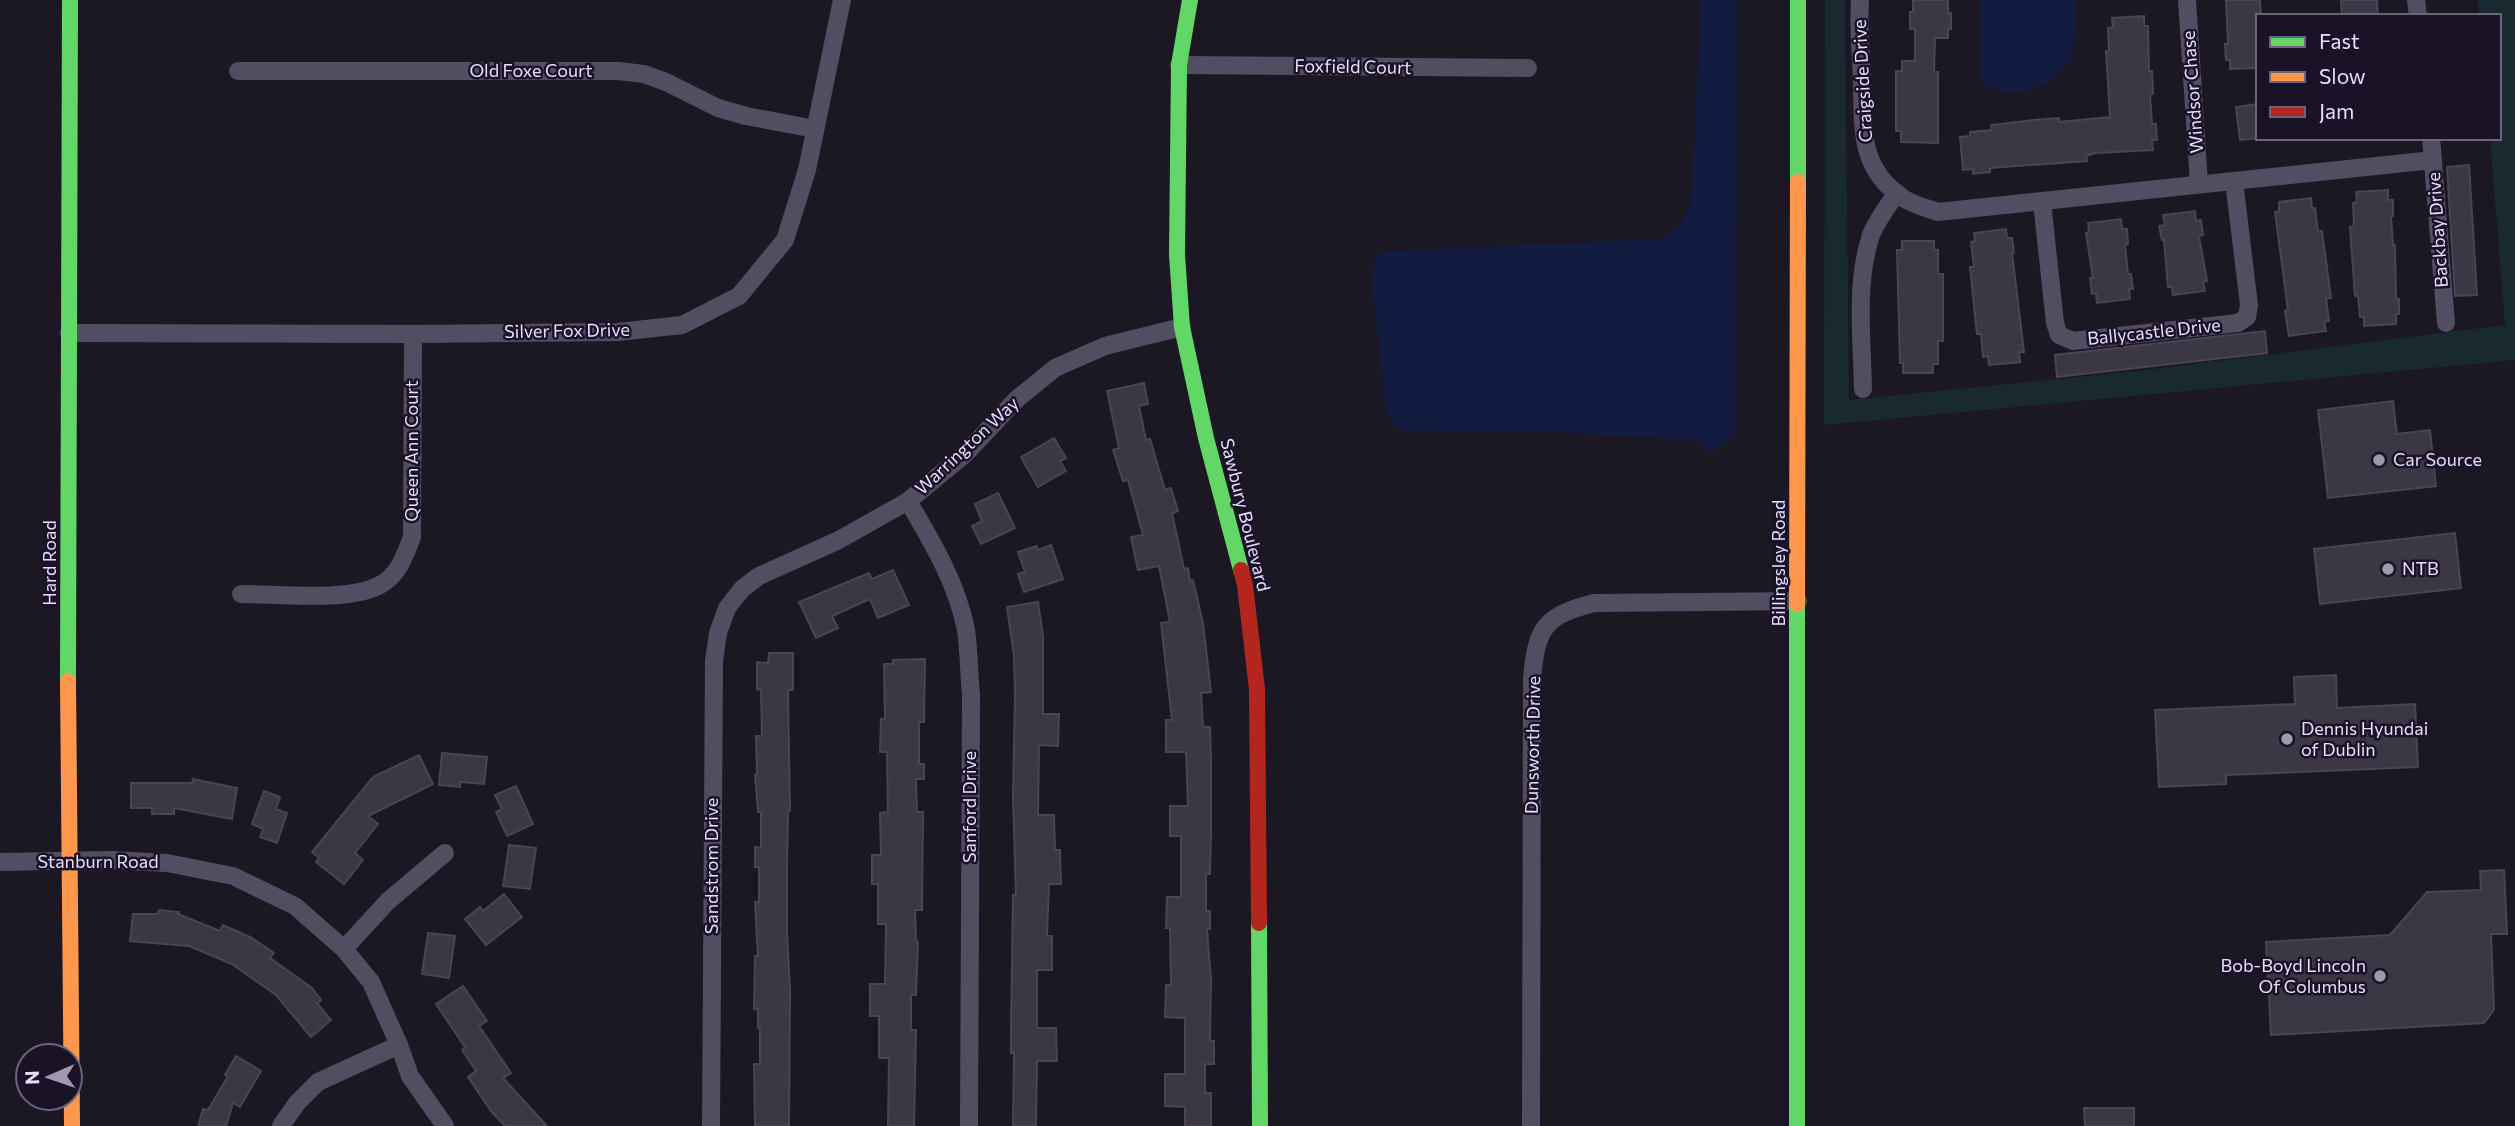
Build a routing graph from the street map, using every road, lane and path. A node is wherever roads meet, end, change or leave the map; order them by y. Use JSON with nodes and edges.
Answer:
{"nodes":[{"id":1,"x":70,"y":0,"type":"edge"},
{"id":2,"x":842,"y":0,"type":"edge"},
{"id":3,"x":1190,"y":0,"type":"edge"},
{"id":4,"x":1798,"y":0,"type":"edge"},
{"id":5,"x":1860,"y":0,"type":"edge"},
{"id":6,"x":2188,"y":0,"type":"edge"},
{"id":7,"x":1179,"y":65,"type":"junction"},
{"id":8,"x":1528,"y":68,"type":"dead end"},
{"id":9,"x":238,"y":71,"type":"dead end"},
{"id":10,"x":814,"y":129,"type":"junction"},
{"id":11,"x":2431,"y":140,"type":"edge"},
{"id":12,"x":2433,"y":160,"type":"junction"},
{"id":13,"x":2234,"y":181,"type":"junction"},
{"id":14,"x":2199,"y":184,"type":"junction"},
{"id":15,"x":1897,"y":193,"type":"junction"},
{"id":16,"x":2042,"y":202,"type":"junction"},
{"id":17,"x":2446,"y":323,"type":"dead end"},
{"id":18,"x":1182,"y":327,"type":"junction"},
{"id":19,"x":69,"y":333,"type":"junction"},
{"id":20,"x":412,"y":334,"type":"junction"},
{"id":21,"x":1863,"y":389,"type":"dead end"},
{"id":22,"x":908,"y":502,"type":"junction"},
{"id":23,"x":241,"y":594,"type":"dead end"},
{"id":24,"x":1798,"y":601,"type":"junction"},
{"id":25,"x":727,"y":608,"type":"joint"},
{"id":26,"x":445,"y":853,"type":"dead end"},
{"id":27,"x":0,"y":862,"type":"edge"},
{"id":28,"x":69,"y":862,"type":"junction"},
{"id":29,"x":344,"y":949,"type":"junction"},
{"id":30,"x":399,"y":1045,"type":"junction"},
{"id":31,"x":72,"y":1126,"type":"edge"},
{"id":32,"x":281,"y":1126,"type":"edge"},
{"id":33,"x":445,"y":1126,"type":"edge"},
{"id":34,"x":711,"y":1126,"type":"edge"},
{"id":35,"x":969,"y":1126,"type":"edge"},
{"id":36,"x":1259,"y":1126,"type":"edge"},
{"id":37,"x":1531,"y":1126,"type":"edge"},
{"id":38,"x":1797,"y":1126,"type":"edge"}],
"edges":[{"from":1,"to":19,"type":"street","name":"Hard Road"},
{"from":2,"to":10,"type":"street","name":"Silver Fox Drive"},
{"from":3,"to":7,"type":"street","name":"Sawbury Boulevard"},
{"from":4,"to":24,"type":"street","name":"Billingsley Road"},
{"from":5,"to":15,"type":"street","name":"Craigside Drive"},
{"from":6,"to":14,"type":"street","name":"Windsor Chase"},
{"from":7,"to":8,"type":"street","name":"Foxfield Court"},
{"from":7,"to":18,"type":"street","name":"Sawbury Boulevard"},
{"from":9,"to":10,"type":"street","name":"Old Foxe Court"},
{"from":10,"to":20,"type":"street","name":"Silver Fox Drive"},
{"from":11,"to":12,"type":"street","name":"Backbay Drive"},
{"from":12,"to":13,"type":"street"},
{"from":12,"to":17,"type":"street","name":"Backbay Drive"},
{"from":13,"to":14,"type":"street"},
{"from":13,"to":16,"type":"street","name":"Ballycastle Drive"},
{"from":14,"to":16,"type":"street"},
{"from":15,"to":16,"type":"street"},
{"from":15,"to":21,"type":"street"},
{"from":18,"to":22,"type":"street","name":"Warrington Way"},
{"from":18,"to":36,"type":"street","name":"Sawbury Boulevard"},
{"from":19,"to":20,"type":"street","name":"Silver Fox Drive"},
{"from":19,"to":28,"type":"street","name":"Hard Road"},
{"from":20,"to":23,"type":"street","name":"Queen Ann Court"},
{"from":22,"to":25,"type":"street","name":"Warrington Way"},
{"from":22,"to":35,"type":"street","name":"Sanford Drive"},
{"from":24,"to":37,"type":"street","name":"Dunsworth Drive"},
{"from":24,"to":38,"type":"street","name":"Billingsley Road"},
{"from":25,"to":34,"type":"street","name":"Sandstrom Drive"},
{"from":26,"to":29,"type":"street"},
{"from":27,"to":28,"type":"street","name":"Stanburn Road"},
{"from":28,"to":29,"type":"street","name":"Stanburn Road"},
{"from":28,"to":31,"type":"street","name":"Hard Road"},
{"from":29,"to":30,"type":"street","name":"Stanburn Road"},
{"from":30,"to":32,"type":"street"},
{"from":30,"to":33,"type":"street","name":"Stanburn Road"}]}
